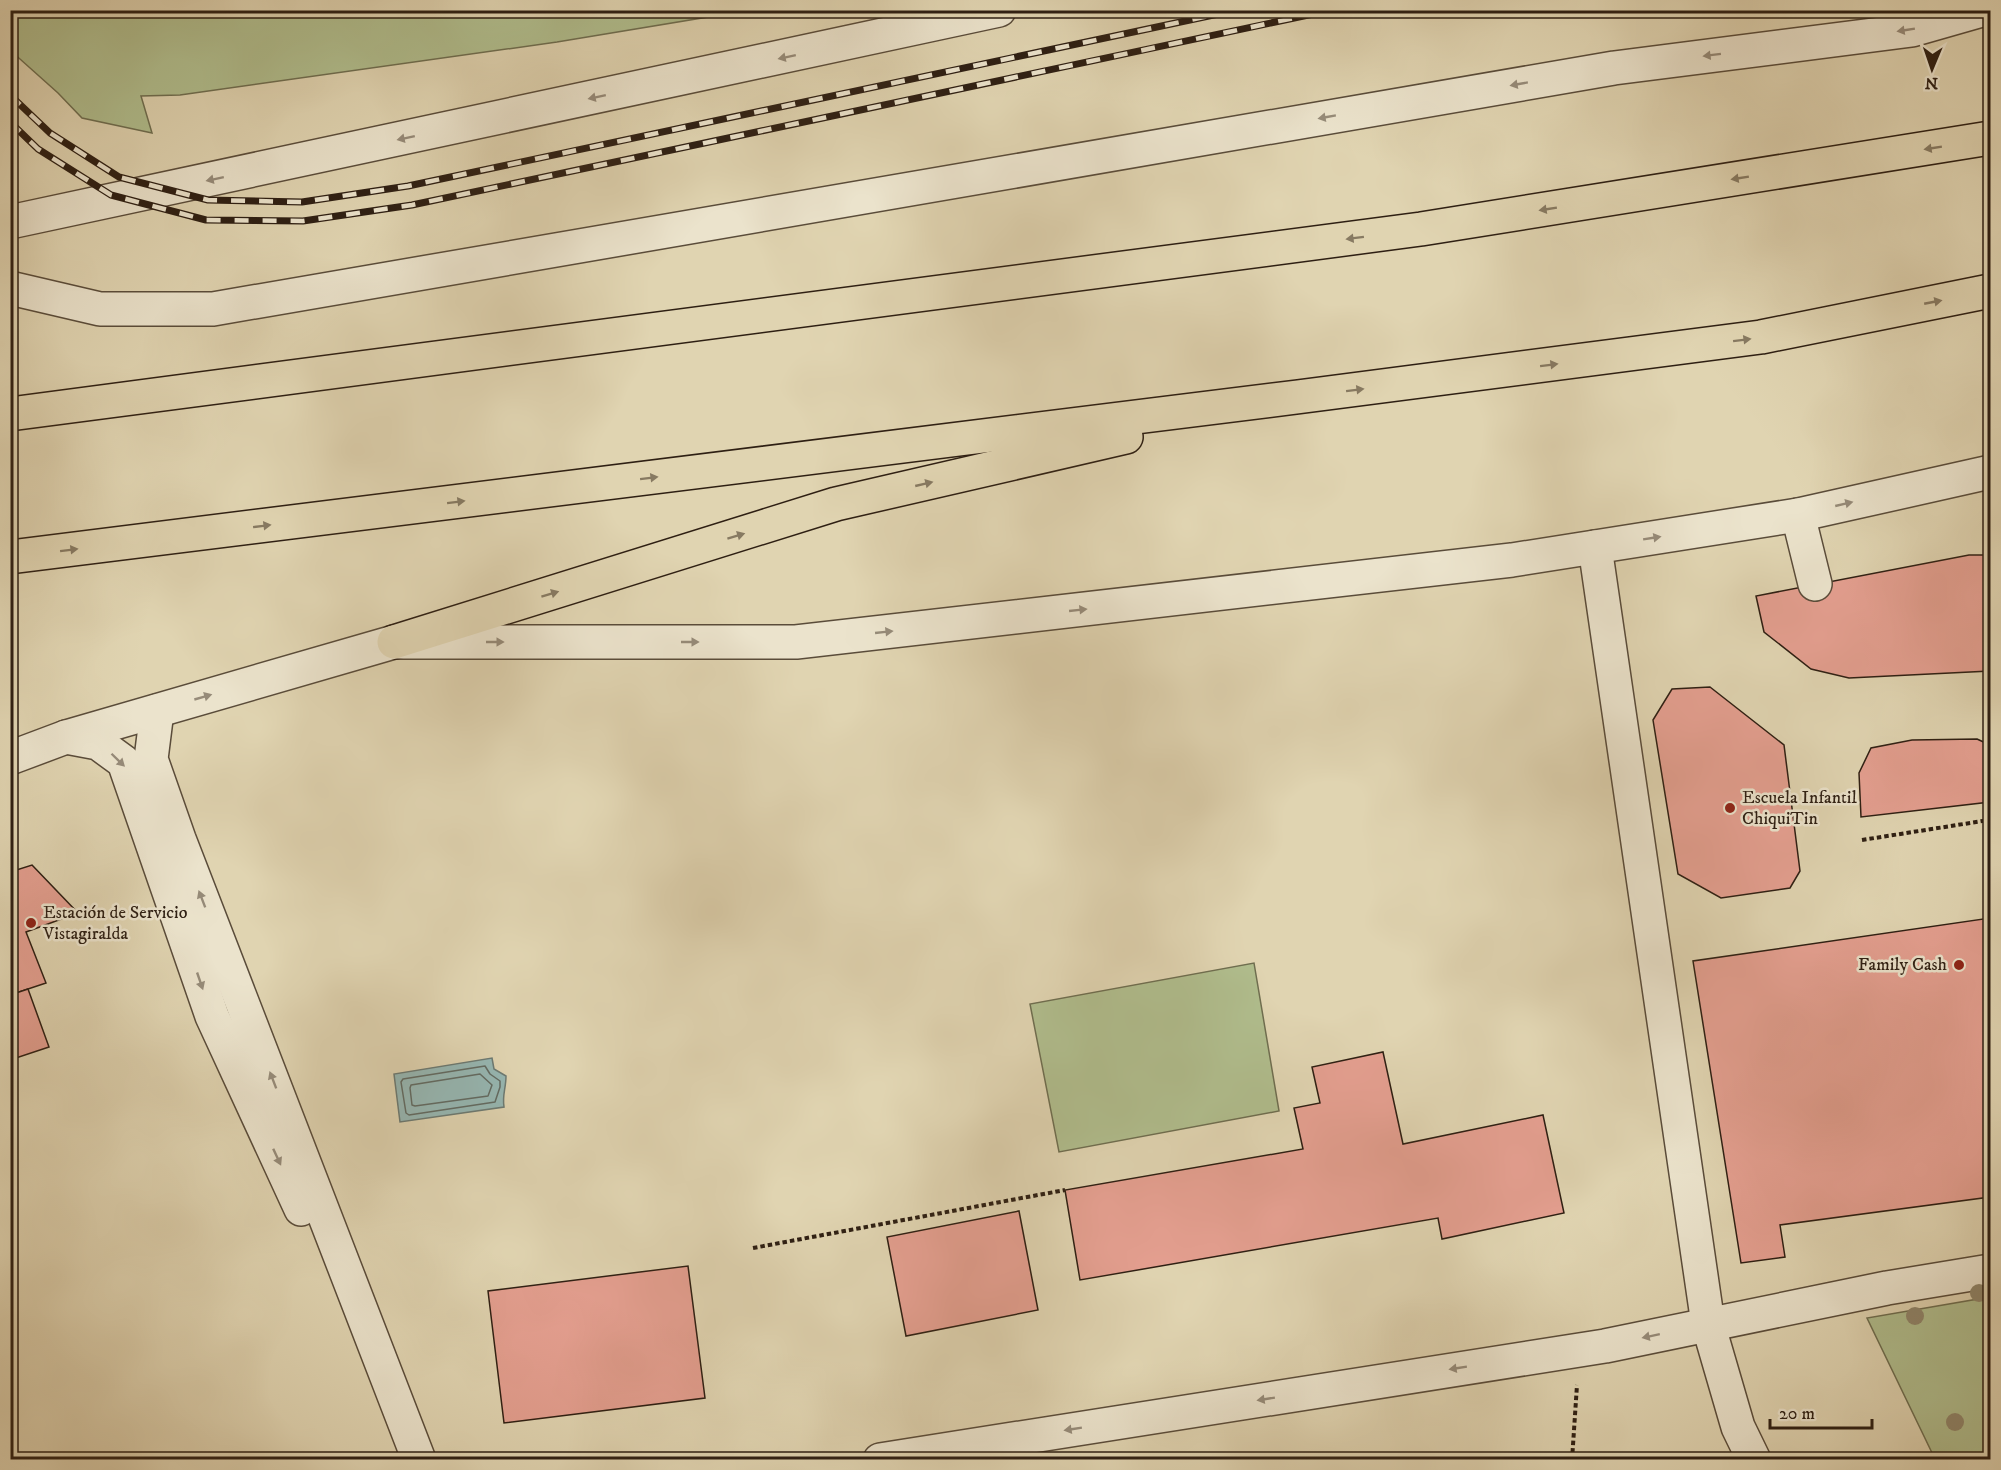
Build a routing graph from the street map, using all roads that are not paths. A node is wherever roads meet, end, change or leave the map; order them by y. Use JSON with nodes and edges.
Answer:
{"nodes":[{"id":1,"x":900,"y":10,"type":"edge"},
{"id":2,"x":999,"y":10,"type":"edge"},
{"id":3,"x":1983,"y":10,"type":"edge"},
{"id":4,"x":844,"y":44,"type":"junction"},
{"id":5,"x":1990,"y":138,"type":"edge"},
{"id":6,"x":10,"y":222,"type":"edge"},
{"id":7,"x":10,"y":288,"type":"edge"},
{"id":8,"x":1990,"y":291,"type":"edge"},
{"id":9,"x":1297,"y":397,"type":"junction"},
{"id":10,"x":10,"y":414,"type":"edge"},
{"id":11,"x":1990,"y":472,"type":"edge"},
{"id":12,"x":1798,"y":515,"type":"junction"},
{"id":13,"x":1594,"y":547,"type":"junction"},
{"id":14,"x":10,"y":557,"type":"edge"},
{"id":15,"x":1815,"y":584,"type":"dead end"},
{"id":16,"x":394,"y":642,"type":"junction"},
{"id":17,"x":157,"y":711,"type":"junction"},
{"id":18,"x":66,"y":737,"type":"junction"},
{"id":19,"x":10,"y":758,"type":"edge"},
{"id":20,"x":1990,"y":1271,"type":"edge"},
{"id":21,"x":354,"y":1291,"type":"junction"},
{"id":22,"x":1708,"y":1324,"type":"junction"},
{"id":23,"x":419,"y":1460,"type":"edge"},
{"id":24,"x":880,"y":1460,"type":"edge"},
{"id":25,"x":1754,"y":1460,"type":"edge"}],
"edges":[{"from":1,"to":4,"type":"street"},
{"from":2,"to":4,"type":"street"},
{"from":3,"to":7,"type":"street","one_way":true},
{"from":4,"to":6,"type":"street","one_way":true},
{"from":5,"to":10,"type":"main road","one_way":true},
{"from":9,"to":8,"type":"main road","one_way":true},
{"from":14,"to":9,"type":"main road","one_way":true},
{"from":16,"to":9,"type":"main road","one_way":true},
{"from":12,"to":11,"type":"street","one_way":true},
{"from":13,"to":12,"type":"street","one_way":true},
{"from":12,"to":15,"type":"street"},
{"from":16,"to":13,"type":"street","one_way":true},
{"from":13,"to":22,"type":"street"},
{"from":17,"to":16,"type":"street","one_way":true},
{"from":17,"to":18,"type":"street"},
{"from":21,"to":17,"type":"street","one_way":true},
{"from":18,"to":19,"type":"street"},
{"from":18,"to":21,"type":"street","one_way":true},
{"from":20,"to":22,"type":"street"},
{"from":21,"to":23,"type":"street"},
{"from":22,"to":24,"type":"street","one_way":true},
{"from":22,"to":25,"type":"street"}]}
